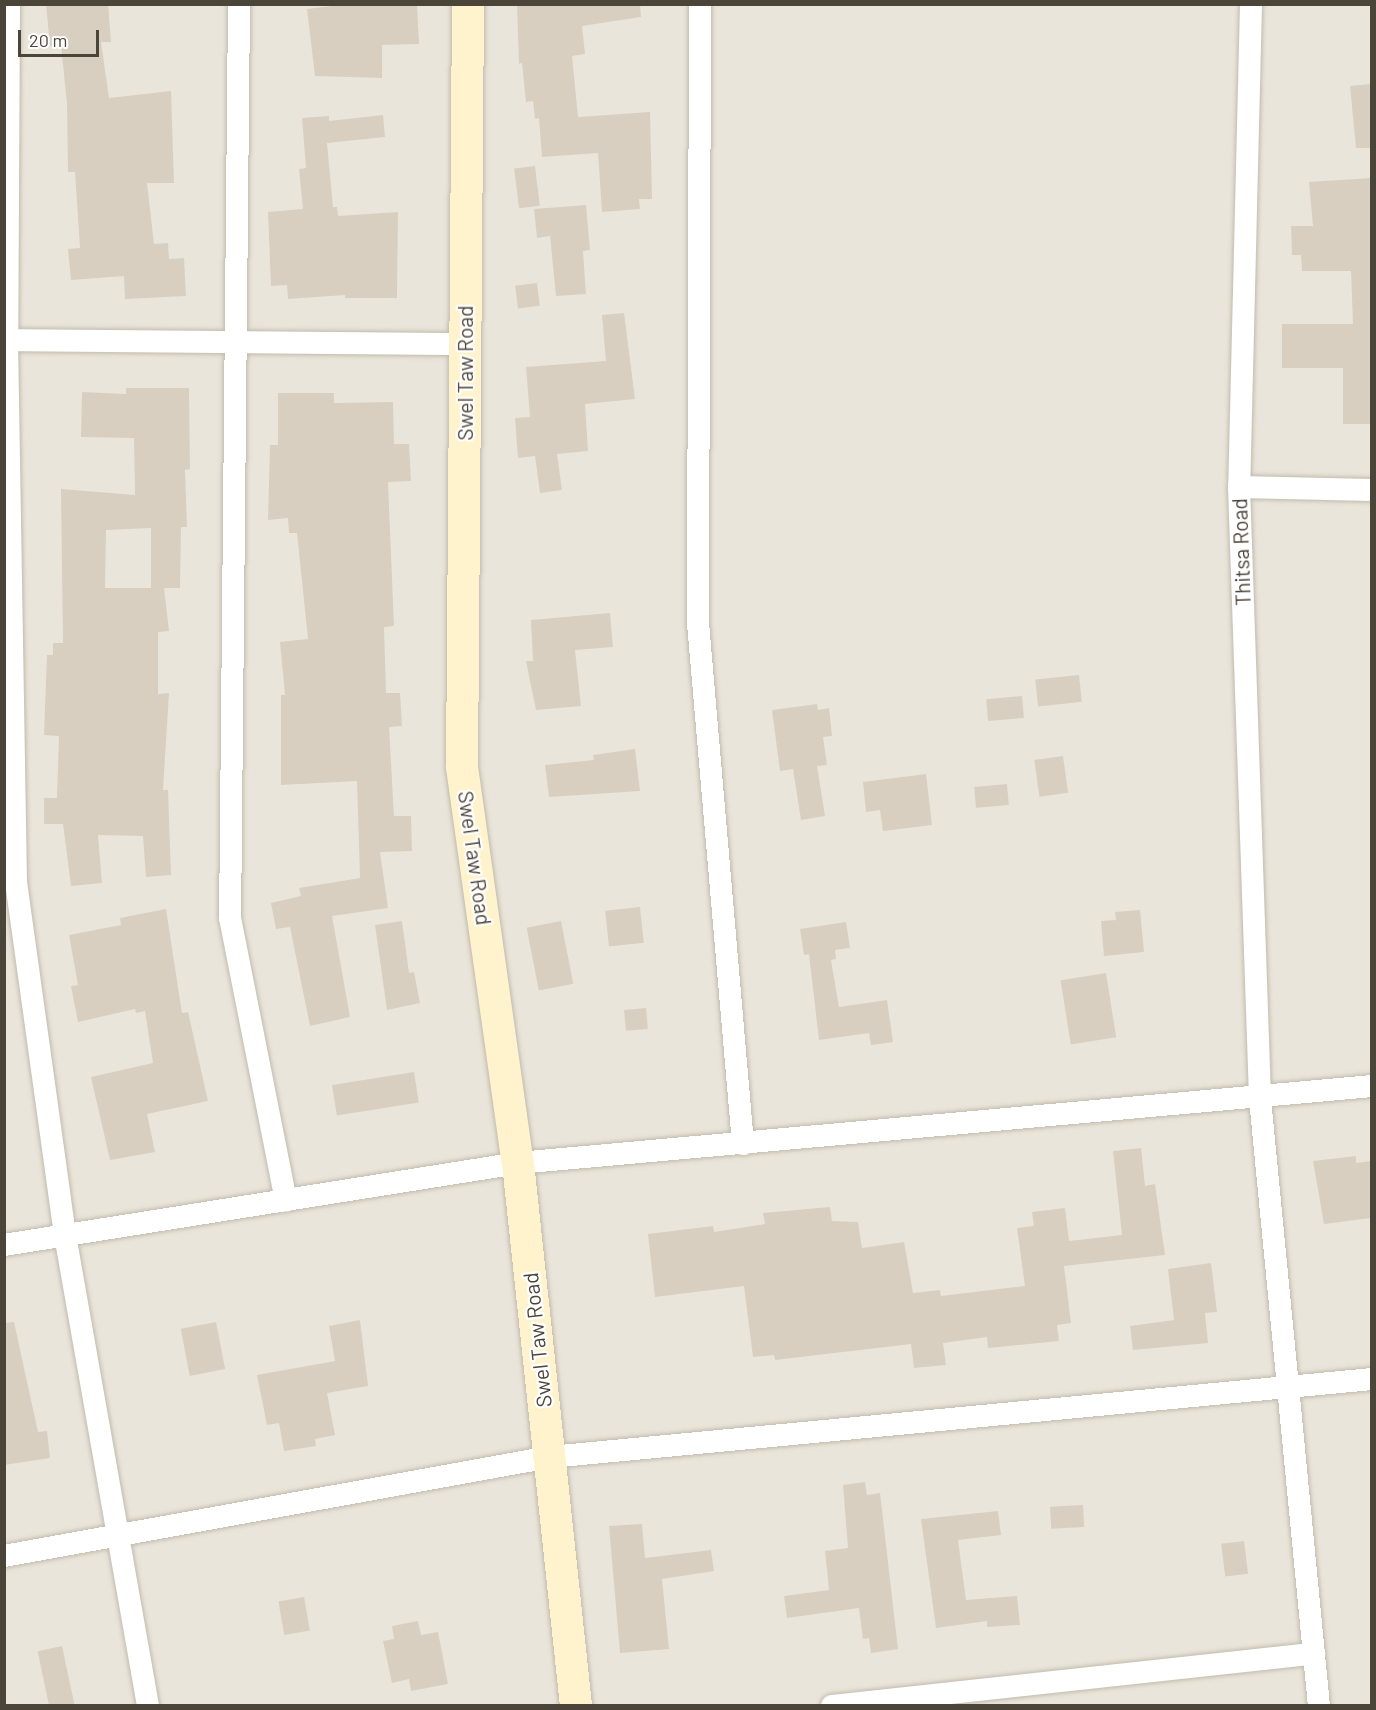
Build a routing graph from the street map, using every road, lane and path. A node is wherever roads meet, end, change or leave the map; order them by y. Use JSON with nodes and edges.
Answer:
{"nodes":[{"id":1,"x":9,"y":4,"type":"edge"},
{"id":2,"x":239,"y":4,"type":"edge"},
{"id":3,"x":468,"y":4,"type":"edge"},
{"id":4,"x":700,"y":4,"type":"edge"},
{"id":5,"x":1251,"y":4,"type":"edge"},
{"id":6,"x":6,"y":340,"type":"edge"},
{"id":7,"x":235,"y":342,"type":"junction"},
{"id":8,"x":465,"y":344,"type":"junction"},
{"id":9,"x":1239,"y":487,"type":"junction"},
{"id":10,"x":1371,"y":489,"type":"edge"},
{"id":11,"x":1371,"y":1086,"type":"edge"},
{"id":12,"x":1260,"y":1099,"type":"junction"},
{"id":13,"x":743,"y":1144,"type":"junction"},
{"id":14,"x":518,"y":1163,"type":"junction"},
{"id":15,"x":286,"y":1200,"type":"junction"},
{"id":16,"x":64,"y":1235,"type":"junction"},
{"id":17,"x":4,"y":1245,"type":"edge"},
{"id":18,"x":1371,"y":1378,"type":"edge"},
{"id":19,"x":1288,"y":1385,"type":"junction"},
{"id":20,"x":550,"y":1457,"type":"junction"},
{"id":21,"x":116,"y":1535,"type":"junction"},
{"id":22,"x":4,"y":1556,"type":"edge"},
{"id":23,"x":1314,"y":1654,"type":"junction"},
{"id":24,"x":148,"y":1706,"type":"edge"},
{"id":25,"x":576,"y":1706,"type":"edge"},
{"id":26,"x":832,"y":1706,"type":"edge"},
{"id":27,"x":1319,"y":1706,"type":"edge"}],
"edges":[{"from":1,"to":6,"type":"street"},
{"from":2,"to":7,"type":"street"},
{"from":3,"to":8,"type":"street","name":"Swel Taw Road"},
{"from":4,"to":13,"type":"street"},
{"from":5,"to":9,"type":"street","name":"Thitsa Road"},
{"from":6,"to":7,"type":"street"},
{"from":6,"to":16,"type":"street"},
{"from":7,"to":8,"type":"street"},
{"from":7,"to":15,"type":"street"},
{"from":8,"to":14,"type":"street","name":"Swel Taw Road"},
{"from":9,"to":10,"type":"street"},
{"from":9,"to":12,"type":"street","name":"Thitsa Road"},
{"from":11,"to":12,"type":"street"},
{"from":12,"to":13,"type":"street"},
{"from":12,"to":19,"type":"street","name":"Thitsa Road"},
{"from":13,"to":14,"type":"street"},
{"from":14,"to":15,"type":"street"},
{"from":14,"to":20,"type":"street","name":"Swel Taw Road"},
{"from":15,"to":16,"type":"street"},
{"from":16,"to":17,"type":"street"},
{"from":16,"to":21,"type":"street"},
{"from":18,"to":19,"type":"street"},
{"from":19,"to":20,"type":"street"},
{"from":19,"to":23,"type":"street","name":"Thitsa Road"},
{"from":20,"to":21,"type":"street"},
{"from":20,"to":25,"type":"street","name":"Swel Taw Road"},
{"from":21,"to":22,"type":"street"},
{"from":21,"to":24,"type":"street"},
{"from":23,"to":26,"type":"street"},
{"from":23,"to":27,"type":"street","name":"Thitsa Road"}]}
